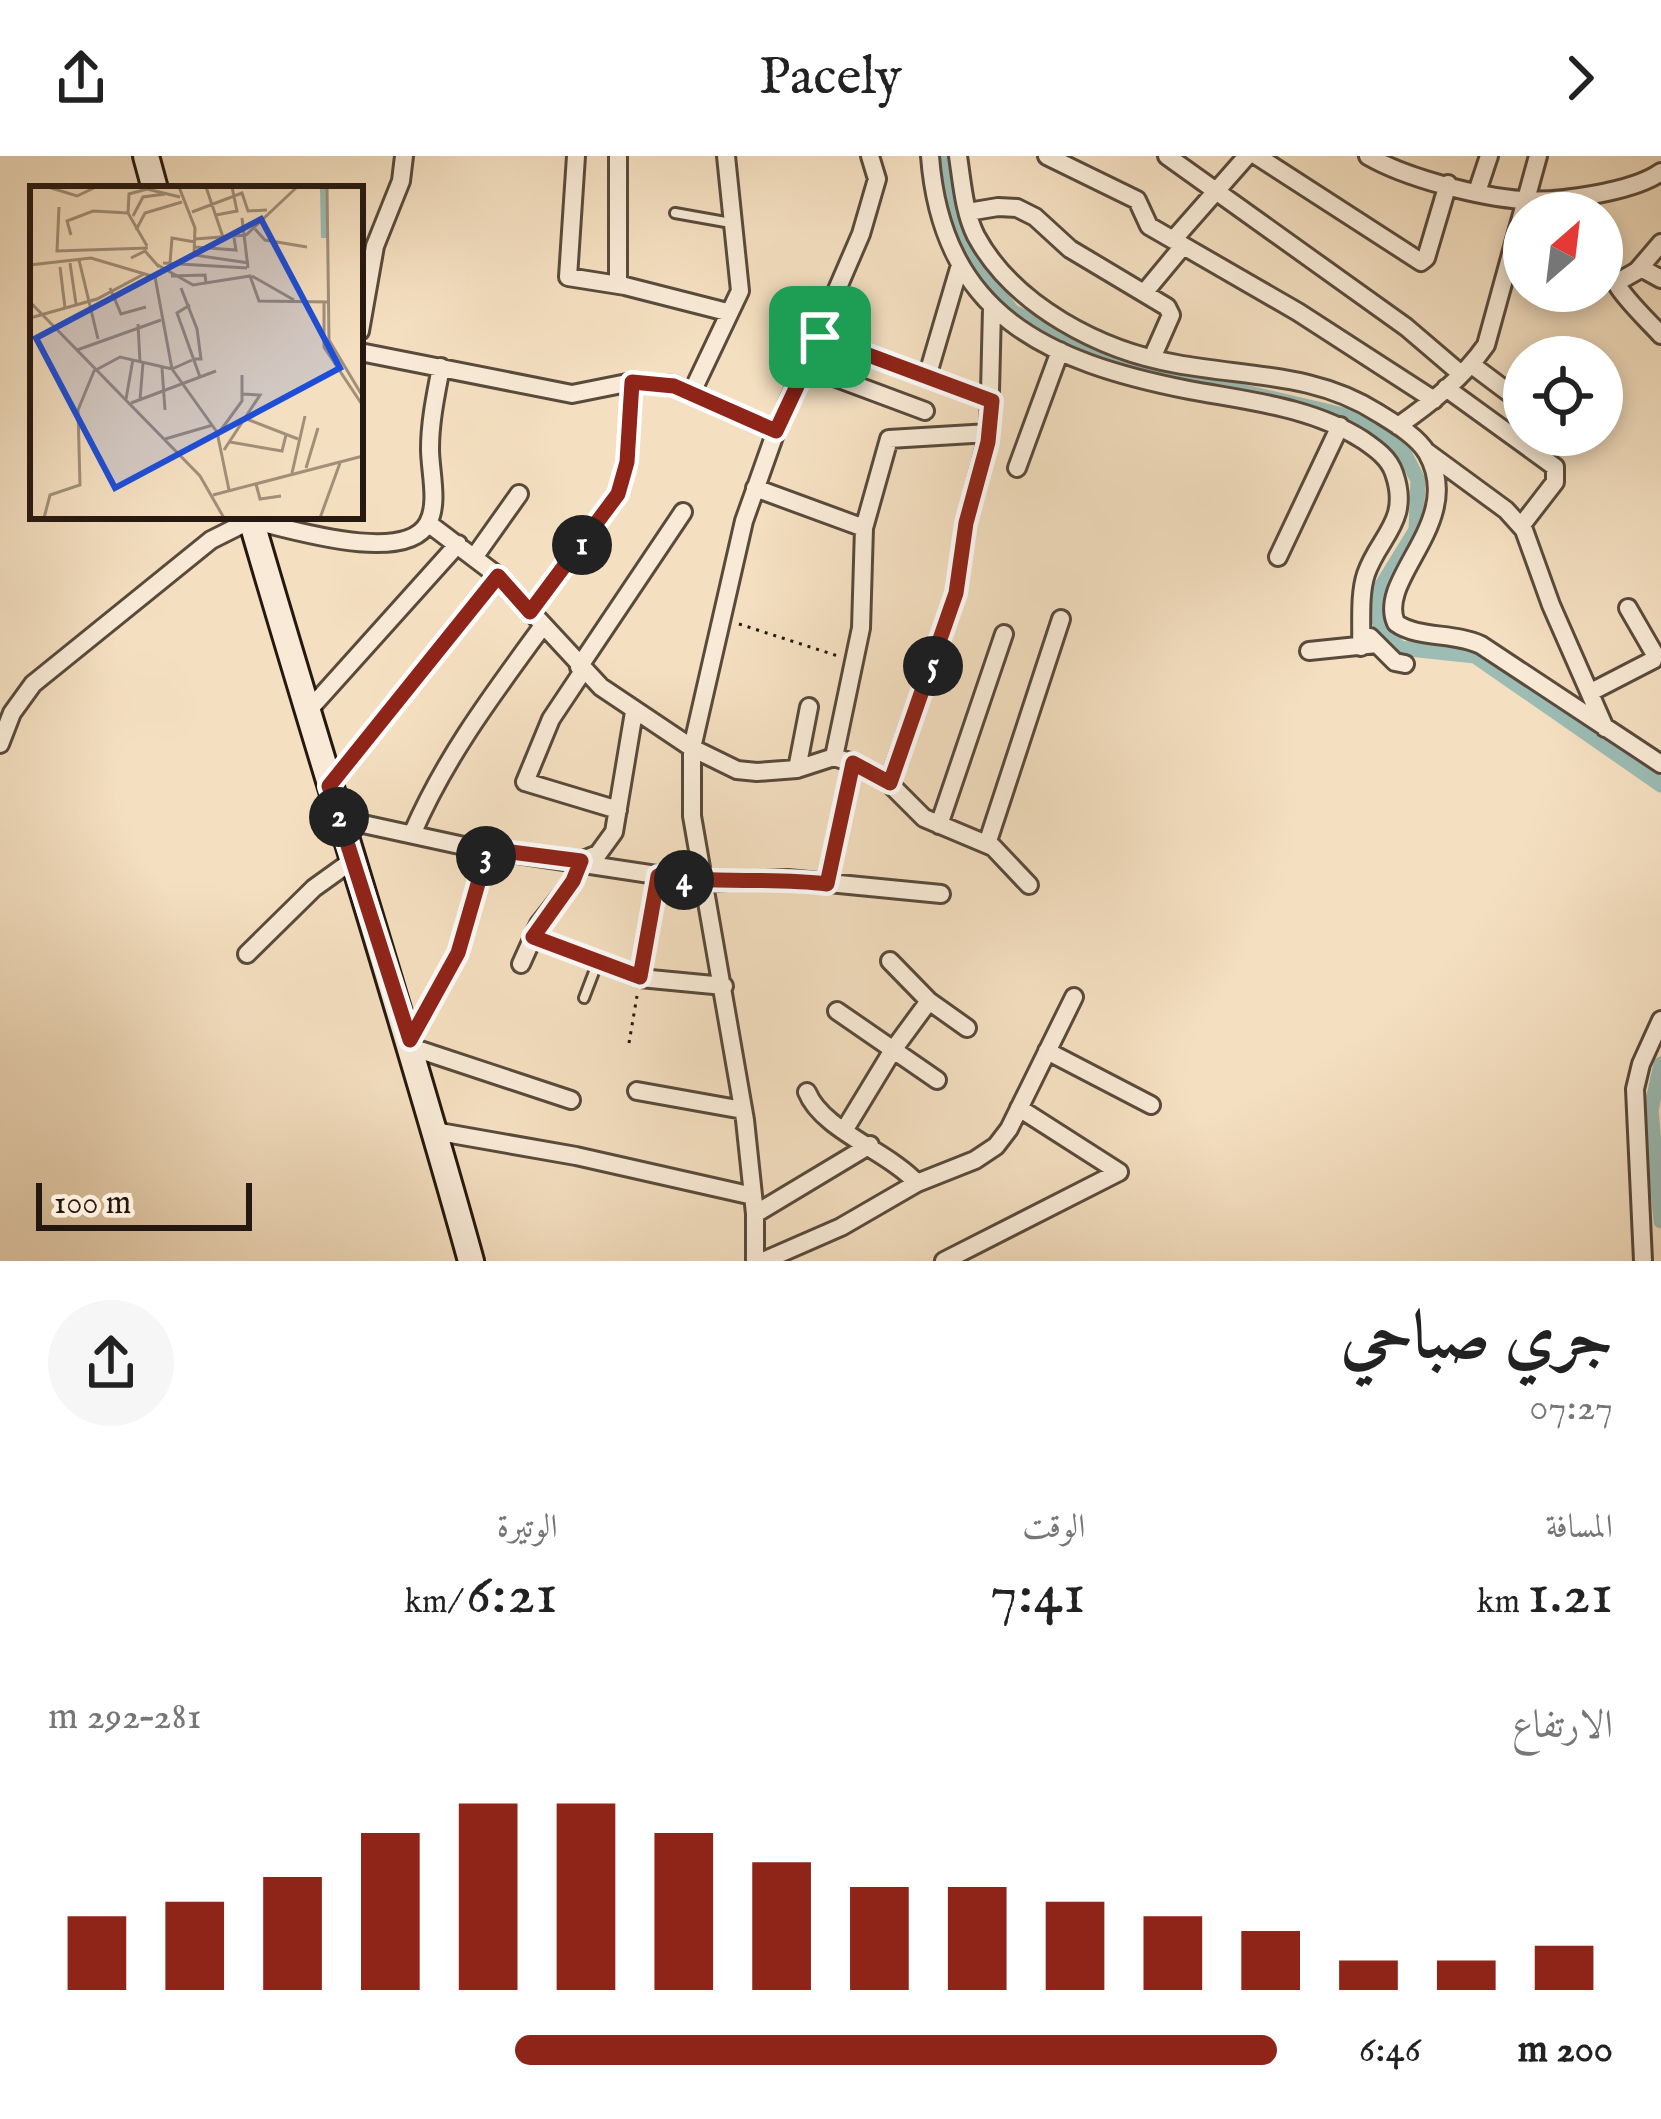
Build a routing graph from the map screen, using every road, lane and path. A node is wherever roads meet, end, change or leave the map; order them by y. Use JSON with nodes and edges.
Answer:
{"nodes":[{"id":1,"x":146,"y":156,"type":"edge"},
{"id":2,"x":404,"y":156,"type":"edge"},
{"id":3,"x":576,"y":156,"type":"edge"},
{"id":4,"x":618,"y":156,"type":"edge"},
{"id":5,"x":726,"y":156,"type":"edge"},
{"id":6,"x":870,"y":156,"type":"edge"},
{"id":7,"x":930,"y":156,"type":"edge"},
{"id":8,"x":958,"y":156,"type":"edge"},
{"id":9,"x":1047,"y":156,"type":"edge"},
{"id":10,"x":1167,"y":156,"type":"edge"},
{"id":11,"x":1247,"y":156,"type":"edge"},
{"id":12,"x":1257,"y":156,"type":"edge"},
{"id":13,"x":1489,"y":156,"type":"edge"},
{"id":14,"x":1538,"y":156,"type":"edge"},
{"id":15,"x":1378,"y":159,"type":"edge"},
{"id":16,"x":1661,"y":172,"type":"edge"},
{"id":17,"x":1448,"y":184,"type":"junction"},
{"id":18,"x":154,"y":186,"type":"edge"},
{"id":19,"x":1477,"y":192,"type":"junction"},
{"id":20,"x":1528,"y":192,"type":"edge"},
{"id":21,"x":1621,"y":192,"type":"edge"},
{"id":22,"x":1216,"y":194,"type":"junction"},
{"id":23,"x":1503,"y":197,"type":"edge"},
{"id":24,"x":968,"y":212,"type":"junction"},
{"id":25,"x":675,"y":213,"type":"dead end"},
{"id":26,"x":732,"y":223,"type":"junction"},
{"id":27,"x":1178,"y":243,"type":"junction"},
{"id":28,"x":1661,"y":243,"type":"edge"},
{"id":29,"x":960,"y":266,"type":"junction"},
{"id":30,"x":1641,"y":268,"type":"junction"},
{"id":31,"x":1623,"y":279,"type":"edge"},
{"id":32,"x":1661,"y":279,"type":"edge"},
{"id":33,"x":1503,"y":282,"type":"edge"},
{"id":34,"x":618,"y":284,"type":"junction"},
{"id":35,"x":1623,"y":291,"type":"edge"},
{"id":36,"x":1144,"y":293,"type":"junction"},
{"id":37,"x":992,"y":309,"type":"junction"},
{"id":38,"x":727,"y":312,"type":"junction"},
{"id":39,"x":363,"y":315,"type":"edge"},
{"id":40,"x":1661,"y":335,"type":"edge"},
{"id":41,"x":820,"y":337,"type":"junction"},
{"id":42,"x":1060,"y":351,"type":"junction"},
{"id":43,"x":363,"y":353,"type":"edge"},
{"id":44,"x":1152,"y":358,"type":"junction"},
{"id":45,"x":441,"y":367,"type":"junction"},
{"id":46,"x":807,"y":368,"type":"junction"},
{"id":47,"x":1467,"y":369,"type":"junction"},
{"id":48,"x":927,"y":377,"type":"junction"},
{"id":49,"x":632,"y":382,"type":"junction"},
{"id":50,"x":1503,"y":391,"type":"edge"},
{"id":51,"x":692,"y":392,"type":"junction"},
{"id":52,"x":1440,"y":394,"type":"junction"},
{"id":53,"x":992,"y":401,"type":"junction"},
{"id":54,"x":925,"y":411,"type":"dead end"},
{"id":55,"x":1340,"y":426,"type":"junction"},
{"id":56,"x":1398,"y":426,"type":"junction"},
{"id":57,"x":776,"y":431,"type":"junction"},
{"id":58,"x":989,"y":433,"type":"junction"},
{"id":59,"x":1426,"y":452,"type":"junction"},
{"id":60,"x":1017,"y":468,"type":"dead end"},
{"id":61,"x":755,"y":488,"type":"junction"},
{"id":62,"x":519,"y":494,"type":"dead end"},
{"id":63,"x":683,"y":512,"type":"dead end"},
{"id":64,"x":248,"y":519,"type":"edge"},
{"id":65,"x":250,"y":519,"type":"edge"},
{"id":66,"x":254,"y":519,"type":"edge"},
{"id":67,"x":428,"y":523,"type":"junction"},
{"id":68,"x":1521,"y":526,"type":"junction"},
{"id":69,"x":864,"y":528,"type":"junction"},
{"id":70,"x":458,"y":544,"type":"junction"},
{"id":71,"x":475,"y":556,"type":"junction"},
{"id":72,"x":1278,"y":557,"type":"dead end"},
{"id":73,"x":498,"y":576,"type":"junction"},
{"id":74,"x":1628,"y":608,"type":"dead end"},
{"id":75,"x":530,"y":612,"type":"junction"},
{"id":76,"x":720,"y":618,"type":"junction"},
{"id":77,"x":1061,"y":619,"type":"dead end"},
{"id":78,"x":542,"y":627,"type":"junction"},
{"id":79,"x":1004,"y":634,"type":"dead end"},
{"id":80,"x":1367,"y":639,"type":"junction"},
{"id":81,"x":1309,"y":651,"type":"dead end"},
{"id":82,"x":856,"y":662,"type":"junction"},
{"id":83,"x":1406,"y":664,"type":"dead end"},
{"id":84,"x":581,"y":669,"type":"junction"},
{"id":85,"x":1589,"y":688,"type":"junction"},
{"id":86,"x":1556,"y":697,"type":"junction"},
{"id":87,"x":809,"y":707,"type":"dead end"},
{"id":88,"x":307,"y":712,"type":"junction"},
{"id":89,"x":634,"y":712,"type":"junction"},
{"id":90,"x":1605,"y":728,"type":"junction"},
{"id":91,"x":0,"y":743,"type":"edge"},
{"id":92,"x":692,"y":748,"type":"junction"},
{"id":93,"x":834,"y":757,"type":"junction"},
{"id":94,"x":853,"y":763,"type":"junction"},
{"id":95,"x":1661,"y":764,"type":"edge"},
{"id":96,"x":797,"y":769,"type":"junction"},
{"id":97,"x":890,"y":783,"type":"junction"},
{"id":98,"x":329,"y":786,"type":"junction"},
{"id":99,"x":618,"y":810,"type":"junction"},
{"id":100,"x":340,"y":819,"type":"junction"},
{"id":101,"x":938,"y":825,"type":"junction"},
{"id":102,"x":413,"y":832,"type":"junction"},
{"id":103,"x":987,"y":844,"type":"junction"},
{"id":104,"x":488,"y":849,"type":"junction"},
{"id":105,"x":352,"y":860,"type":"junction"},
{"id":106,"x":581,"y":861,"type":"junction"},
{"id":107,"x":658,"y":876,"type":"junction"},
{"id":108,"x":703,"y":882,"type":"junction"},
{"id":109,"x":827,"y":884,"type":"junction"},
{"id":110,"x":1029,"y":885,"type":"dead end"},
{"id":111,"x":940,"y":895,"type":"dead end"},
{"id":112,"x":533,"y":937,"type":"junction"},
{"id":113,"x":247,"y":954,"type":"dead end"},
{"id":114,"x":890,"y":962,"type":"dead end"},
{"id":115,"x":521,"y":964,"type":"dead end"},
{"id":116,"x":597,"y":964,"type":"junction"},
{"id":117,"x":640,"y":977,"type":"junction"},
{"id":118,"x":724,"y":986,"type":"junction"},
{"id":119,"x":1074,"y":997,"type":"dead end"},
{"id":120,"x":584,"y":998,"type":"dead end"},
{"id":121,"x":929,"y":1001,"type":"junction"},
{"id":122,"x":837,"y":1011,"type":"dead end"},
{"id":123,"x":1661,"y":1020,"type":"edge"},
{"id":124,"x":967,"y":1028,"type":"dead end"},
{"id":125,"x":411,"y":1043,"type":"junction"},
{"id":126,"x":629,"y":1043,"type":"dead end"},
{"id":127,"x":893,"y":1049,"type":"junction"},
{"id":128,"x":1047,"y":1051,"type":"junction"},
{"id":129,"x":937,"y":1080,"type":"dead end"},
{"id":130,"x":638,"y":1091,"type":"dead end"},
{"id":131,"x":807,"y":1093,"type":"dead end"},
{"id":132,"x":571,"y":1100,"type":"dead end"},
{"id":133,"x":1151,"y":1105,"type":"dead end"},
{"id":134,"x":1019,"y":1108,"type":"junction"},
{"id":135,"x":743,"y":1110,"type":"junction"},
{"id":136,"x":845,"y":1130,"type":"junction"},
{"id":137,"x":434,"y":1131,"type":"junction"},
{"id":138,"x":870,"y":1145,"type":"junction"},
{"id":139,"x":917,"y":1183,"type":"junction"},
{"id":140,"x":754,"y":1205,"type":"junction"},
{"id":141,"x":954,"y":1258,"type":"edge"},
{"id":142,"x":472,"y":1261,"type":"edge"},
{"id":143,"x":759,"y":1261,"type":"edge"},
{"id":144,"x":1643,"y":1261,"type":"edge"}],
"edges":[{"from":1,"to":18,"type":"main road"},
{"from":2,"to":39,"type":"street"},
{"from":3,"to":34,"type":"street"},
{"from":4,"to":34,"type":"street"},
{"from":5,"to":26,"type":"street"},
{"from":6,"to":41,"type":"street"},
{"from":7,"to":29,"type":"street"},
{"from":8,"to":24,"type":"street"},
{"from":9,"to":27,"type":"street"},
{"from":10,"to":22,"type":"street"},
{"from":11,"to":22,"type":"street"},
{"from":12,"to":17,"type":"street"},
{"from":13,"to":19,"type":"street"},
{"from":14,"to":20,"type":"street"},
{"from":15,"to":17,"type":"street"},
{"from":16,"to":21,"type":"street"},
{"from":17,"to":19,"type":"street"},
{"from":19,"to":23,"type":"street"},
{"from":22,"to":27,"type":"street"},
{"from":22,"to":47,"type":"street"},
{"from":24,"to":36,"type":"street"},
{"from":24,"to":44,"type":"street"},
{"from":25,"to":26,"type":"lane"},
{"from":26,"to":38,"type":"street"},
{"from":27,"to":36,"type":"street"},
{"from":27,"to":52,"type":"street"},
{"from":28,"to":30,"type":"street"},
{"from":29,"to":37,"type":"street"},
{"from":29,"to":48,"type":"street"},
{"from":30,"to":31,"type":"street"},
{"from":30,"to":32,"type":"street"},
{"from":33,"to":47,"type":"street"},
{"from":34,"to":38,"type":"street"},
{"from":35,"to":40,"type":"street"},
{"from":36,"to":44,"type":"street"},
{"from":37,"to":42,"type":"street"},
{"from":37,"to":53,"type":"street"},
{"from":38,"to":51,"type":"street"},
{"from":41,"to":46,"type":"street"},
{"from":41,"to":48,"type":"street"},
{"from":42,"to":55,"type":"street"},
{"from":42,"to":60,"type":"street"},
{"from":43,"to":45,"type":"street"},
{"from":44,"to":56,"type":"street"},
{"from":45,"to":49,"type":"street"},
{"from":45,"to":67,"type":"street"},
{"from":46,"to":54,"type":"street"},
{"from":46,"to":57,"type":"street"},
{"from":47,"to":50,"type":"street"},
{"from":47,"to":52,"type":"street"},
{"from":48,"to":53,"type":"street"},
{"from":49,"to":51,"type":"street"},
{"from":49,"to":75,"type":"street"},
{"from":51,"to":57,"type":"street"},
{"from":52,"to":56,"type":"street"},
{"from":52,"to":68,"type":"street"},
{"from":53,"to":58,"type":"street"},
{"from":55,"to":72,"type":"street"},
{"from":55,"to":80,"type":"street"},
{"from":56,"to":59,"type":"street"},
{"from":57,"to":61,"type":"street"},
{"from":58,"to":69,"type":"street"},
{"from":58,"to":97,"type":"street"},
{"from":59,"to":68,"type":"street"},
{"from":59,"to":86,"type":"street"},
{"from":61,"to":69,"type":"street"},
{"from":61,"to":76,"type":"street"},
{"from":62,"to":71,"type":"street"},
{"from":63,"to":84,"type":"street"},
{"from":64,"to":91,"type":"street"},
{"from":65,"to":88,"type":"main road"},
{"from":66,"to":67,"type":"street"},
{"from":67,"to":70,"type":"street"},
{"from":68,"to":85,"type":"street"},
{"from":69,"to":82,"type":"street"},
{"from":70,"to":71,"type":"street"},
{"from":70,"to":88,"type":"street"},
{"from":71,"to":73,"type":"street"},
{"from":73,"to":75,"type":"street"},
{"from":73,"to":98,"type":"street"},
{"from":74,"to":85,"type":"street"},
{"from":75,"to":78,"type":"street"},
{"from":76,"to":82,"type":"path"},
{"from":76,"to":92,"type":"street"},
{"from":77,"to":103,"type":"street"},
{"from":78,"to":84,"type":"street"},
{"from":78,"to":102,"type":"street"},
{"from":79,"to":101,"type":"street"},
{"from":80,"to":81,"type":"street"},
{"from":80,"to":83,"type":"street"},
{"from":82,"to":93,"type":"street"},
{"from":84,"to":89,"type":"street"},
{"from":84,"to":99,"type":"street"},
{"from":85,"to":86,"type":"street"},
{"from":85,"to":90,"type":"street"},
{"from":86,"to":90,"type":"street"},
{"from":87,"to":96,"type":"street"},
{"from":88,"to":98,"type":"main road"},
{"from":89,"to":92,"type":"street"},
{"from":89,"to":99,"type":"street"},
{"from":90,"to":95,"type":"street"},
{"from":92,"to":96,"type":"street"},
{"from":92,"to":108,"type":"street"},
{"from":93,"to":94,"type":"street"},
{"from":93,"to":96,"type":"street"},
{"from":94,"to":97,"type":"street"},
{"from":94,"to":109,"type":"street"},
{"from":97,"to":101,"type":"street"},
{"from":98,"to":100,"type":"main road"},
{"from":99,"to":106,"type":"street"},
{"from":100,"to":102,"type":"street"},
{"from":100,"to":105,"type":"main road"},
{"from":101,"to":103,"type":"street"},
{"from":102,"to":104,"type":"street"},
{"from":103,"to":110,"type":"street"},
{"from":104,"to":106,"type":"street"},
{"from":104,"to":125,"type":"street"},
{"from":105,"to":113,"type":"street"},
{"from":105,"to":125,"type":"main road"},
{"from":106,"to":107,"type":"street"},
{"from":106,"to":112,"type":"street"},
{"from":107,"to":108,"type":"street"},
{"from":107,"to":117,"type":"path"},
{"from":108,"to":109,"type":"street"},
{"from":108,"to":118,"type":"street"},
{"from":109,"to":111,"type":"street"},
{"from":112,"to":115,"type":"street"},
{"from":112,"to":116,"type":"street"},
{"from":114,"to":121,"type":"street"},
{"from":116,"to":117,"type":"street"},
{"from":116,"to":120,"type":"lane"},
{"from":117,"to":118,"type":"street"},
{"from":117,"to":126,"type":"path"},
{"from":118,"to":135,"type":"street"},
{"from":119,"to":128,"type":"street"},
{"from":121,"to":124,"type":"street"},
{"from":121,"to":127,"type":"street"},
{"from":122,"to":127,"type":"street"},
{"from":123,"to":144,"type":"street"},
{"from":125,"to":132,"type":"street"},
{"from":125,"to":137,"type":"main road"},
{"from":127,"to":129,"type":"street"},
{"from":127,"to":136,"type":"street"},
{"from":128,"to":133,"type":"street"},
{"from":128,"to":134,"type":"street"},
{"from":130,"to":135,"type":"street"},
{"from":131,"to":136,"type":"street"},
{"from":134,"to":139,"type":"street"},
{"from":134,"to":141,"type":"street"},
{"from":135,"to":140,"type":"street"},
{"from":136,"to":138,"type":"street"},
{"from":137,"to":140,"type":"street"},
{"from":137,"to":142,"type":"main road"},
{"from":138,"to":139,"type":"street"},
{"from":138,"to":140,"type":"street"},
{"from":139,"to":143,"type":"street"},
{"from":140,"to":143,"type":"street"}]}
